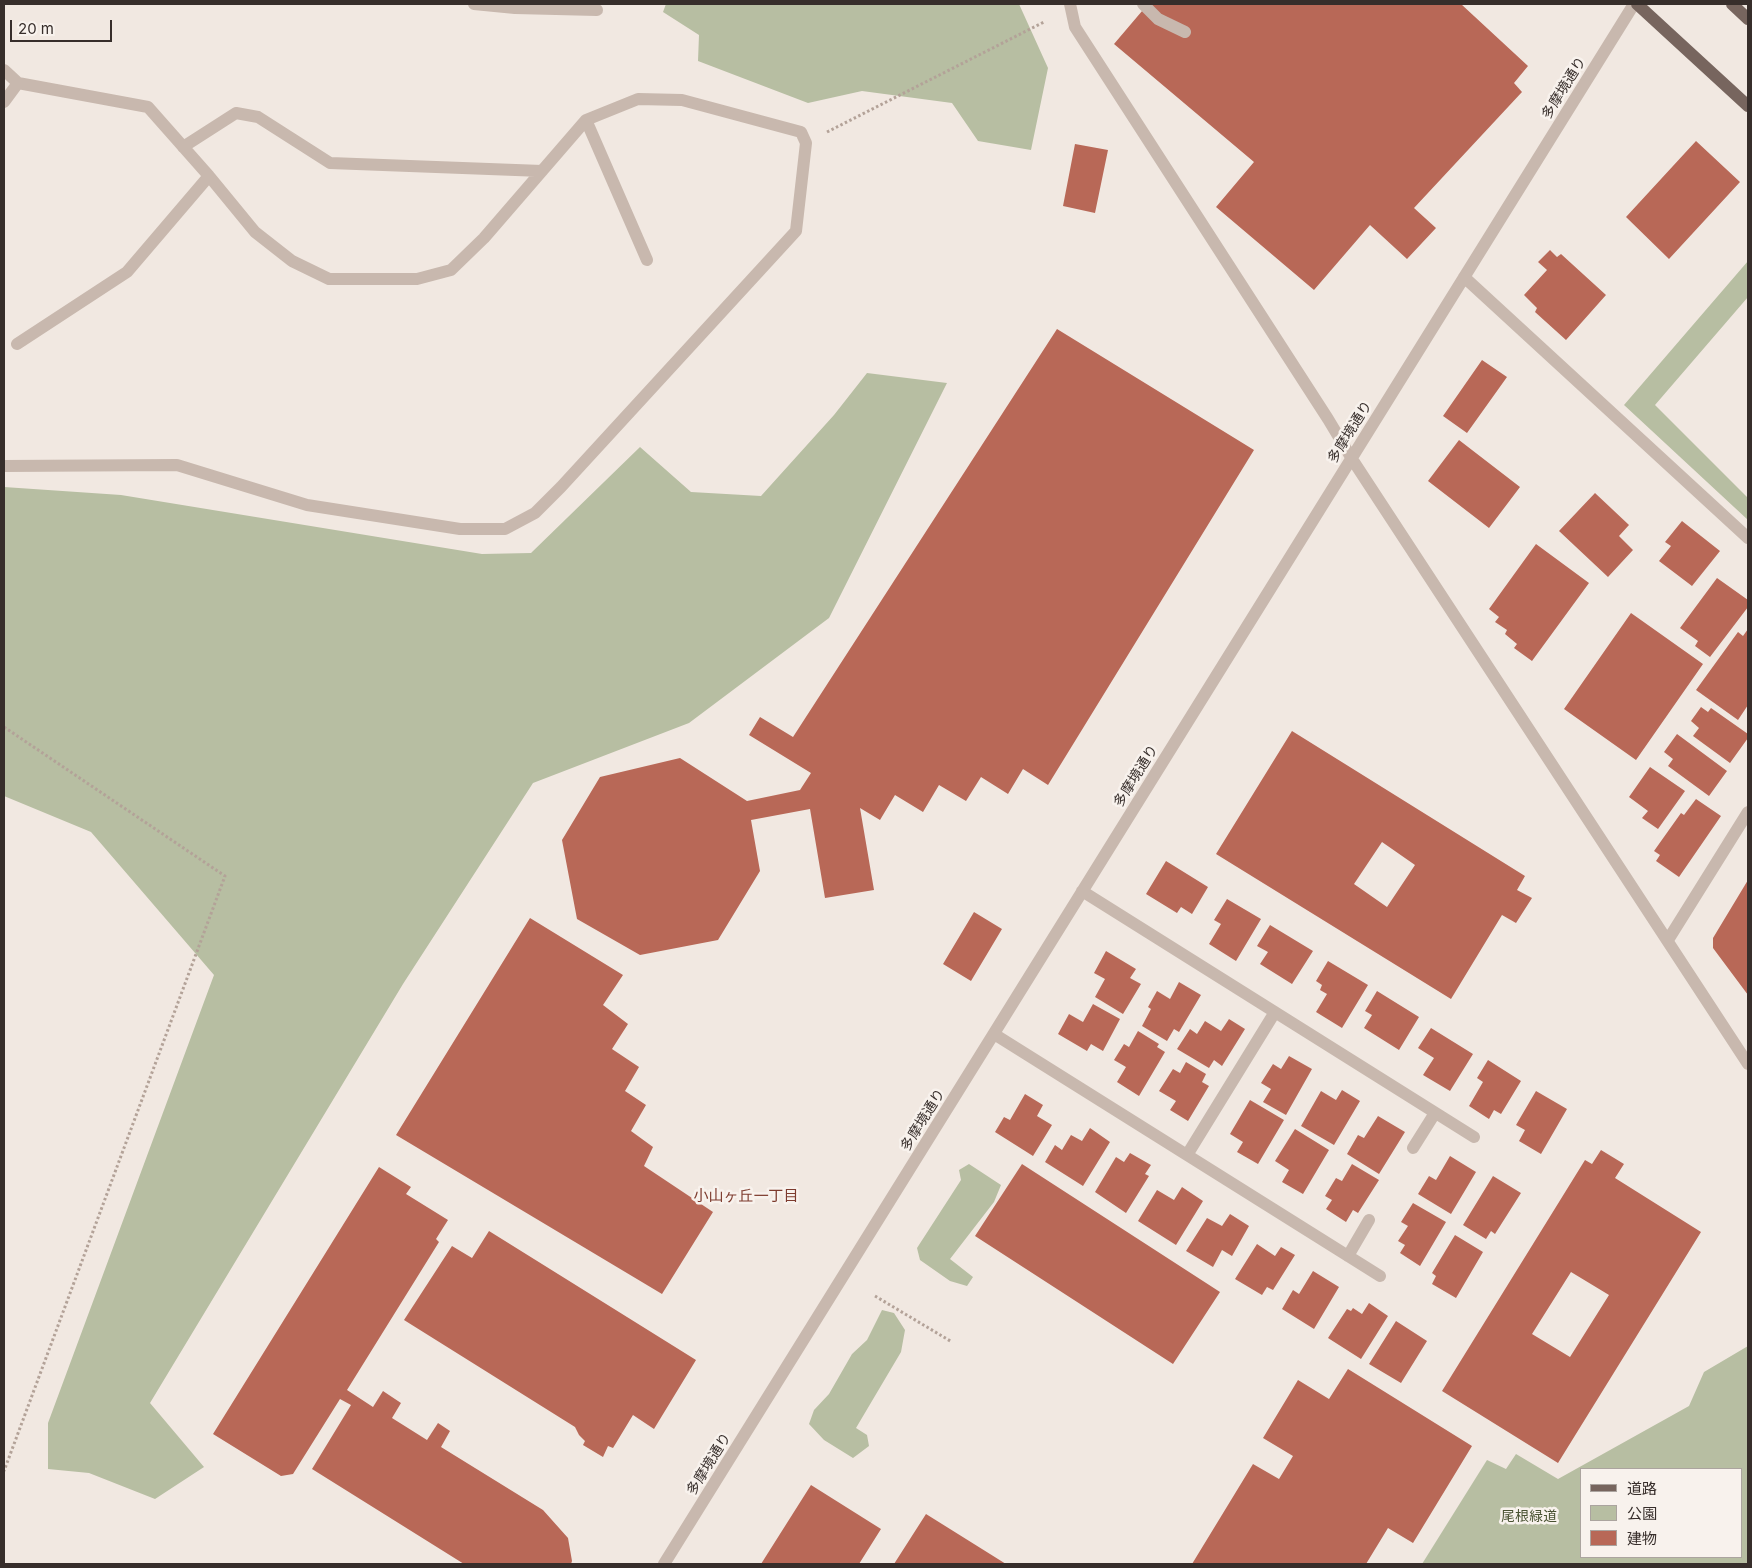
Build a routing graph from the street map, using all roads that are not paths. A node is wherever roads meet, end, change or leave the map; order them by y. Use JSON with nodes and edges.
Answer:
{"nodes":[{"id":1,"x":474,"y":4,"type":"edge"},
{"id":2,"x":1070,"y":4,"type":"edge"},
{"id":3,"x":1636,"y":4,"type":"edge"},
{"id":4,"x":1732,"y":4,"type":"edge"},
{"id":5,"x":1144,"y":6,"type":"edge"},
{"id":6,"x":597,"y":10,"type":"dead end"},
{"id":7,"x":1748,"y":19,"type":"edge"},
{"id":8,"x":1185,"y":32,"type":"dead end"},
{"id":9,"x":4,"y":70,"type":"edge"},
{"id":10,"x":18,"y":83,"type":"junction"},
{"id":11,"x":4,"y":102,"type":"edge"},
{"id":12,"x":1748,"y":106,"type":"edge"},
{"id":13,"x":586,"y":120,"type":"junction"},
{"id":14,"x":183,"y":147,"type":"junction"},
{"id":15,"x":542,"y":171,"type":"junction"},
{"id":16,"x":209,"y":176,"type":"junction"},
{"id":17,"x":647,"y":260,"type":"dead end"},
{"id":18,"x":1464,"y":276,"type":"junction"},
{"id":19,"x":17,"y":344,"type":"dead end"},
{"id":20,"x":1352,"y":459,"type":"junction"},
{"id":21,"x":4,"y":466,"type":"edge"},
{"id":22,"x":1748,"y":538,"type":"edge"},
{"id":23,"x":1748,"y":812,"type":"edge"},
{"id":24,"x":1082,"y":891,"type":"junction"},
{"id":25,"x":1668,"y":940,"type":"junction"},
{"id":26,"x":1275,"y":1012,"type":"junction"},
{"id":27,"x":994,"y":1034,"type":"junction"},
{"id":28,"x":1748,"y":1064,"type":"edge"},
{"id":29,"x":1434,"y":1113,"type":"junction"},
{"id":30,"x":1474,"y":1137,"type":"dead end"},
{"id":31,"x":1413,"y":1148,"type":"dead end"},
{"id":32,"x":1187,"y":1155,"type":"junction"},
{"id":33,"x":1369,"y":1220,"type":"dead end"},
{"id":34,"x":1348,"y":1256,"type":"junction"},
{"id":35,"x":1380,"y":1276,"type":"dead end"},
{"id":36,"x":664,"y":1564,"type":"edge"}],
"edges":[{"from":1,"to":6,"type":"street"},
{"from":2,"to":20,"type":"street"},
{"from":3,"to":12,"type":"main road"},
{"from":3,"to":18,"type":"street","name":"多摩境通り"},
{"from":4,"to":7,"type":"main road"},
{"from":5,"to":8,"type":"street"},
{"from":9,"to":10,"type":"street"},
{"from":10,"to":11,"type":"street"},
{"from":10,"to":14,"type":"street"},
{"from":13,"to":15,"type":"street"},
{"from":13,"to":17,"type":"street"},
{"from":13,"to":21,"type":"street"},
{"from":14,"to":15,"type":"street"},
{"from":14,"to":16,"type":"street"},
{"from":15,"to":16,"type":"street"},
{"from":16,"to":19,"type":"street"},
{"from":18,"to":20,"type":"street","name":"多摩境通り"},
{"from":18,"to":22,"type":"street"},
{"from":20,"to":24,"type":"street","name":"多摩境通り"},
{"from":20,"to":25,"type":"street"},
{"from":23,"to":25,"type":"street"},
{"from":24,"to":26,"type":"street"},
{"from":24,"to":27,"type":"street","name":"多摩境通り"},
{"from":25,"to":28,"type":"street"},
{"from":26,"to":29,"type":"street"},
{"from":26,"to":32,"type":"street"},
{"from":27,"to":32,"type":"street"},
{"from":27,"to":36,"type":"street","name":"多摩境通り"},
{"from":29,"to":30,"type":"street"},
{"from":29,"to":31,"type":"street"},
{"from":32,"to":34,"type":"street"},
{"from":33,"to":34,"type":"street"},
{"from":34,"to":35,"type":"street"}]}
